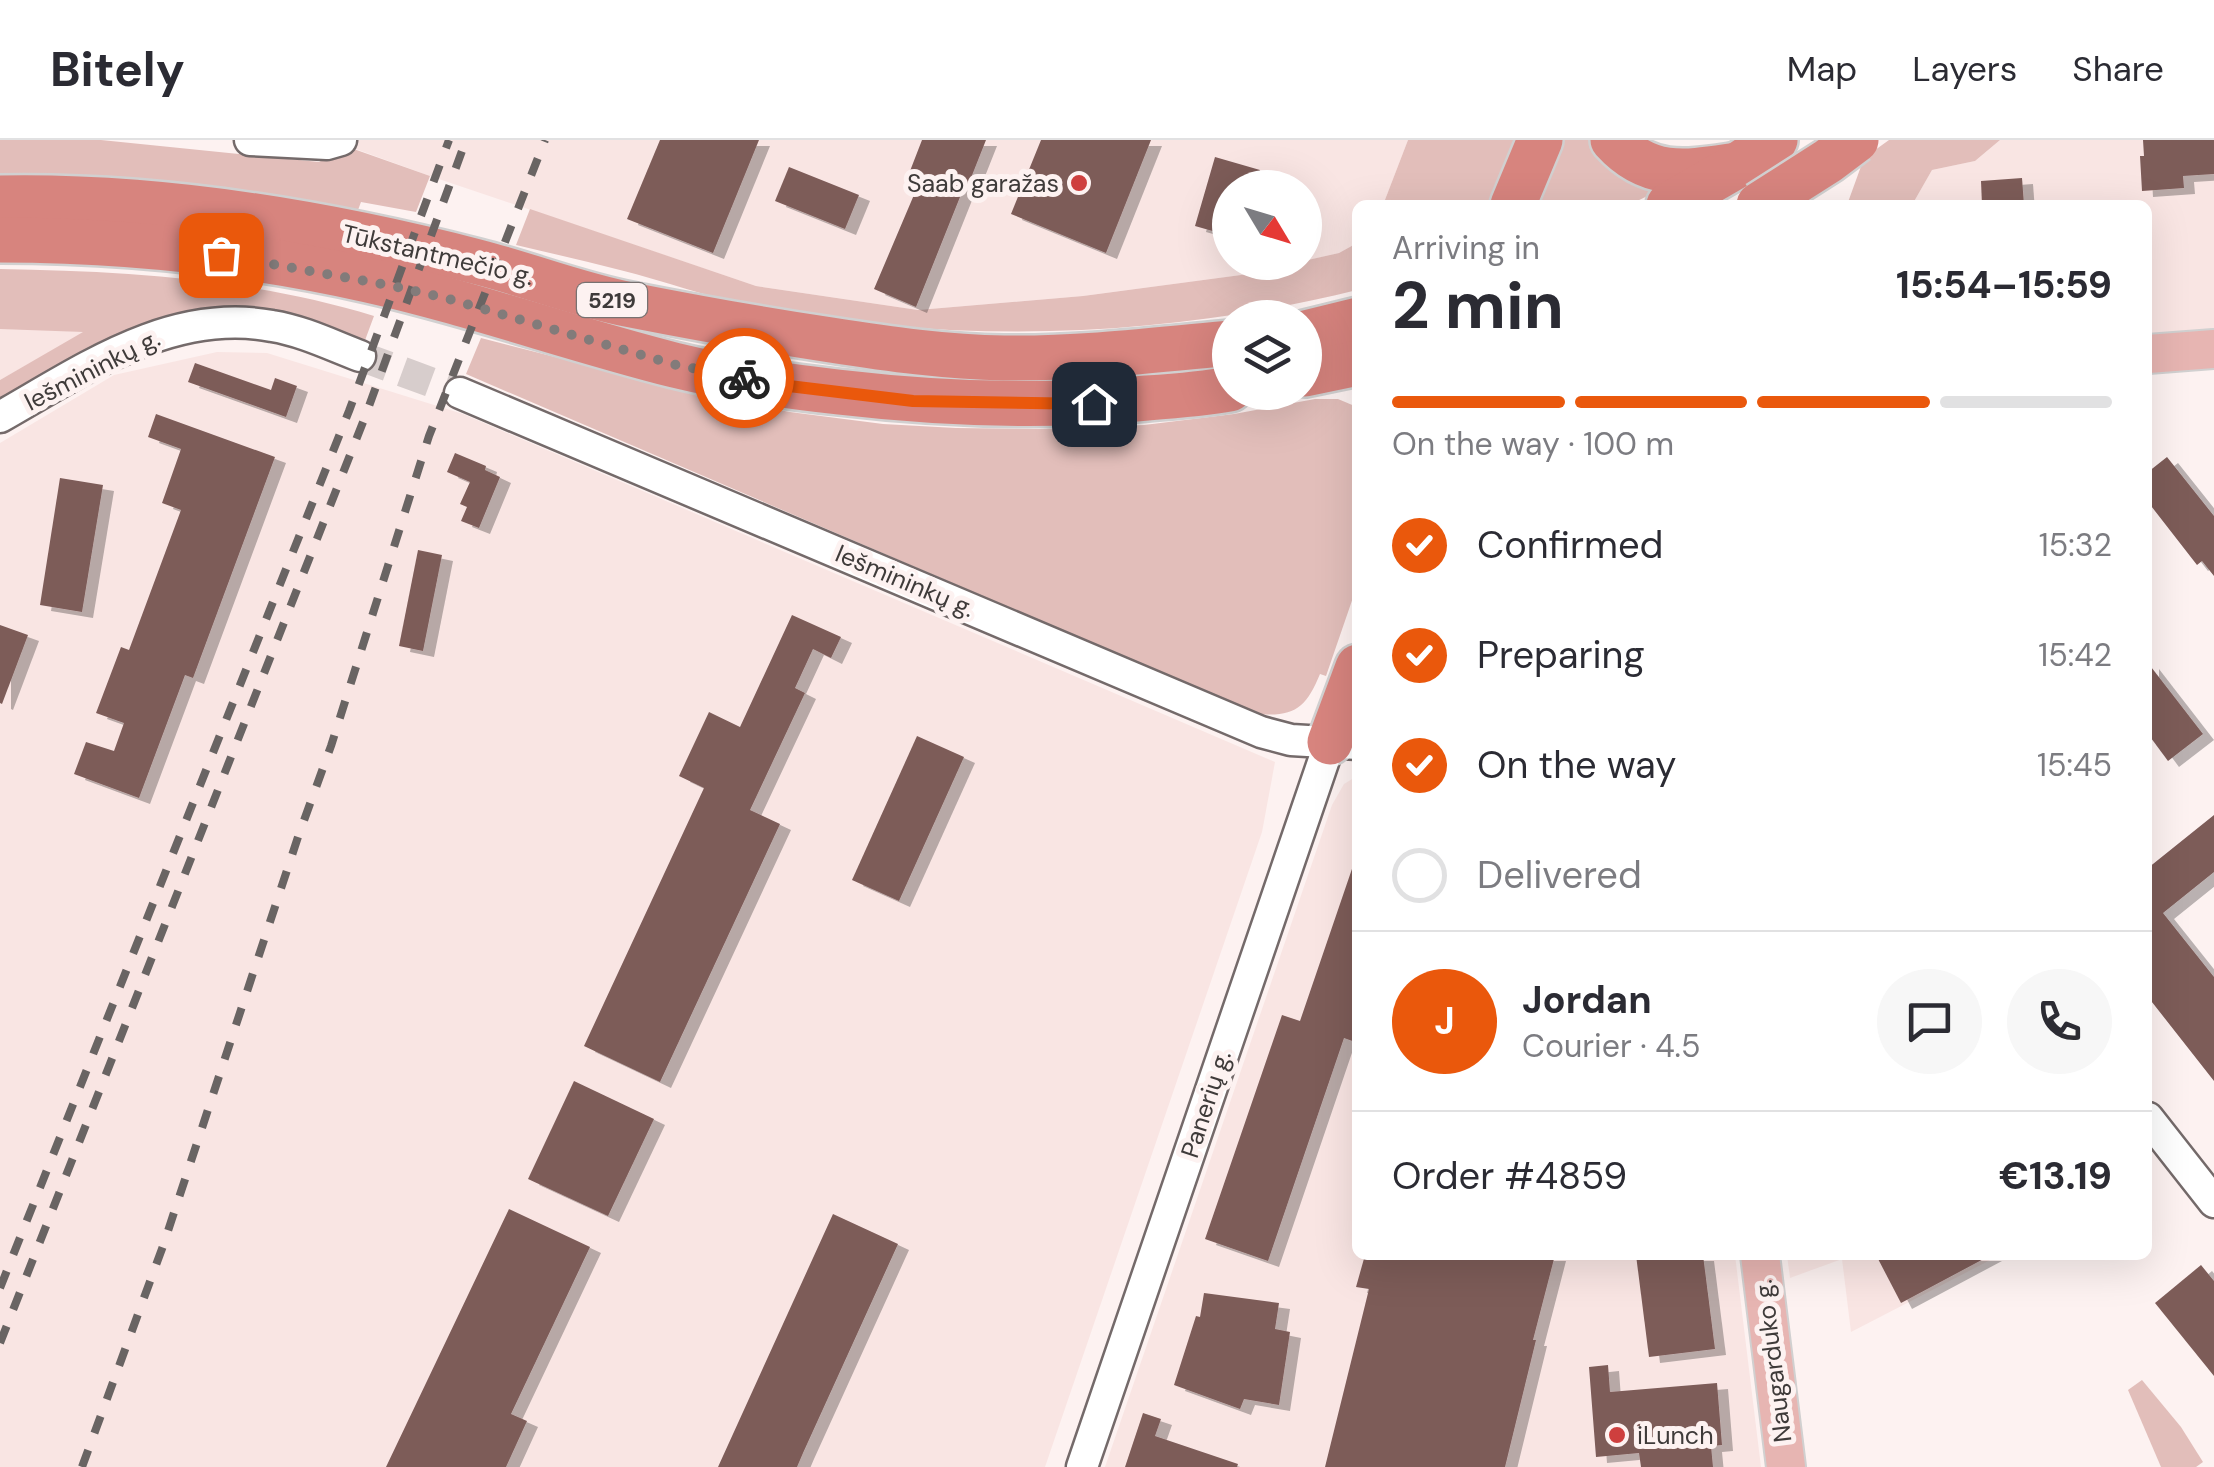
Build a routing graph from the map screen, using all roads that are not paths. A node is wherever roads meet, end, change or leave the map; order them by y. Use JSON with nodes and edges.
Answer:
{"nodes":[{"id":1,"x":250,"y":140,"type":"edge"},
{"id":2,"x":341,"y":140,"type":"edge"},
{"id":3,"x":1540,"y":140,"type":"edge"},
{"id":4,"x":1613,"y":140,"type":"edge"},
{"id":5,"x":1775,"y":140,"type":"edge"},
{"id":6,"x":1830,"y":140,"type":"edge"},
{"id":7,"x":1856,"y":140,"type":"edge"},
{"id":8,"x":1738,"y":165,"type":"junction"},
{"id":9,"x":0,"y":198,"type":"edge"},
{"id":10,"x":1515,"y":200,"type":"edge"},
{"id":11,"x":1678,"y":200,"type":"edge"},
{"id":12,"x":1767,"y":200,"type":"edge"},
{"id":13,"x":1810,"y":200,"type":"edge"},
{"id":14,"x":0,"y":240,"type":"edge"},
{"id":15,"x":1352,"y":325,"type":"edge"},
{"id":16,"x":1212,"y":344,"type":"edge"},
{"id":17,"x":1322,"y":348,"type":"edge"},
{"id":18,"x":2214,"y":350,"type":"edge"},
{"id":19,"x":2152,"y":354,"type":"edge"},
{"id":20,"x":360,"y":356,"type":"tunnel mouth"},
{"id":21,"x":1322,"y":361,"type":"edge"},
{"id":22,"x":1352,"y":364,"type":"edge"},
{"id":23,"x":1322,"y":370,"type":"edge"},
{"id":24,"x":1352,"y":390,"type":"edge"},
{"id":25,"x":1212,"y":391,"type":"edge"},
{"id":26,"x":460,"y":393,"type":"tunnel mouth"},
{"id":27,"x":0,"y":418,"type":"edge"},
{"id":28,"x":1352,"y":700,"type":"edge"},
{"id":29,"x":1344,"y":743,"type":"edge"},
{"id":30,"x":2152,"y":1123,"type":"edge"},
{"id":31,"x":2214,"y":1202,"type":"edge"},
{"id":32,"x":1761,"y":1260,"type":"edge"},
{"id":33,"x":1082,"y":1467,"type":"edge"},
{"id":34,"x":1786,"y":1467,"type":"edge"}],
"edges":[{"from":1,"to":2,"type":"street"},
{"from":3,"to":10,"type":"highway"},
{"from":4,"to":8,"type":"highway"},
{"from":5,"to":8,"type":"highway"},
{"from":6,"to":13,"type":"main road"},
{"from":7,"to":12,"type":"highway","bridge":true},
{"from":8,"to":11,"type":"highway"},
{"from":9,"to":16,"type":"highway","name":"Tūkstantmečio g.","number":"5219"},
{"from":14,"to":25,"type":"highway","name":"Tūkstantmečio g.","number":"5219"},
{"from":15,"to":17,"type":"highway"},
{"from":18,"to":19,"type":"main road"},
{"from":20,"to":27,"type":"street","name":"Iešmininkų g."},
{"from":21,"to":22,"type":"highway"},
{"from":23,"to":24,"type":"highway"},
{"from":26,"to":29,"type":"street","name":"Iešmininkų g."},
{"from":28,"to":29,"type":"highway"},
{"from":29,"to":33,"type":"street","name":"Panerių g."},
{"from":30,"to":31,"type":"street"},
{"from":32,"to":34,"type":"main road","name":"Naugarduko g."}]}
